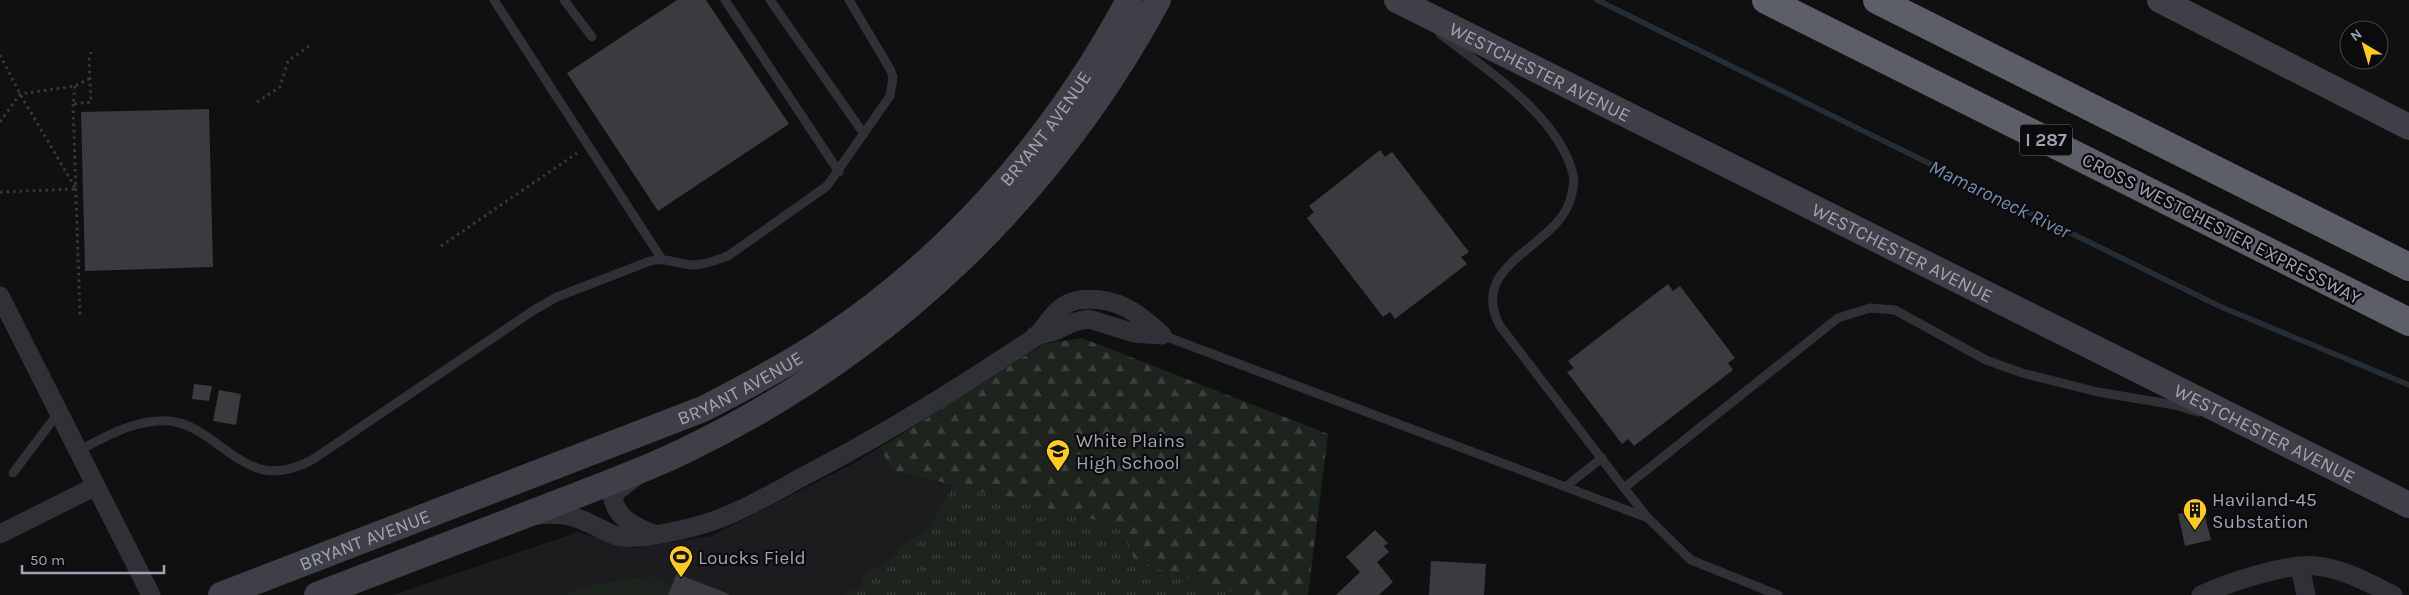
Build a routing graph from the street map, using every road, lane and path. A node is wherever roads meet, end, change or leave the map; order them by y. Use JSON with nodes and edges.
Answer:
{"nodes":[{"id":1,"x":494,"y":0,"type":"edge"},
{"id":2,"x":564,"y":0,"type":"edge"},
{"id":3,"x":726,"y":0,"type":"edge"},
{"id":4,"x":770,"y":0,"type":"edge"},
{"id":5,"x":849,"y":0,"type":"edge"},
{"id":6,"x":1129,"y":0,"type":"edge"},
{"id":7,"x":1158,"y":0,"type":"edge"},
{"id":8,"x":1396,"y":0,"type":"edge"},
{"id":9,"x":1766,"y":0,"type":"edge"},
{"id":10,"x":1877,"y":0,"type":"edge"},
{"id":11,"x":2160,"y":0,"type":"edge"},
{"id":12,"x":2183,"y":0,"type":"edge"},
{"id":13,"x":2201,"y":21,"type":"junction"},
{"id":14,"x":592,"y":37,"type":"dead end"},
{"id":15,"x":309,"y":46,"type":"dead end"},
{"id":16,"x":91,"y":52,"type":"dead end"},
{"id":17,"x":0,"y":55,"type":"edge"},
{"id":18,"x":90,"y":78,"type":"junction"},
{"id":19,"x":75,"y":86,"type":"junction"},
{"id":20,"x":20,"y":94,"type":"junction"},
{"id":21,"x":257,"y":102,"type":"dead end"},
{"id":22,"x":73,"y":104,"type":"junction"},
{"id":23,"x":0,"y":122,"type":"edge"},
{"id":24,"x":2409,"y":126,"type":"edge"},
{"id":25,"x":864,"y":134,"type":"junction"},
{"id":26,"x":588,"y":146,"type":"junction"},
{"id":27,"x":839,"y":172,"type":"junction"},
{"id":28,"x":76,"y":190,"type":"junction"},
{"id":29,"x":0,"y":192,"type":"edge"},
{"id":30,"x":441,"y":246,"type":"dead end"},
{"id":31,"x":661,"y":258,"type":"junction"},
{"id":32,"x":2409,"y":267,"type":"edge"},
{"id":33,"x":0,"y":296,"type":"edge"},
{"id":34,"x":80,"y":317,"type":"dead end"},
{"id":35,"x":2409,"y":322,"type":"edge"},
{"id":36,"x":1162,"y":335,"type":"joint"},
{"id":37,"x":59,"y":412,"type":"junction"},
{"id":38,"x":2267,"y":434,"type":"junction"},
{"id":39,"x":78,"y":451,"type":"junction"},
{"id":40,"x":1602,"y":458,"type":"junction"},
{"id":41,"x":650,"y":467,"type":"junction"},
{"id":42,"x":13,"y":473,"type":"dead end"},
{"id":43,"x":96,"y":486,"type":"junction"},
{"id":44,"x":1565,"y":486,"type":"junction"},
{"id":45,"x":1624,"y":488,"type":"junction"},
{"id":46,"x":2409,"y":505,"type":"edge"},
{"id":47,"x":528,"y":515,"type":"junction"},
{"id":48,"x":1648,"y":518,"type":"junction"},
{"id":49,"x":0,"y":534,"type":"edge"},
{"id":50,"x":653,"y":534,"type":"junction"},
{"id":51,"x":2300,"y":567,"type":"junction"},
{"id":52,"x":151,"y":595,"type":"edge"},
{"id":53,"x":221,"y":595,"type":"edge"},
{"id":54,"x":317,"y":595,"type":"edge"},
{"id":55,"x":1778,"y":595,"type":"edge"},
{"id":56,"x":2201,"y":595,"type":"edge"},
{"id":57,"x":2306,"y":595,"type":"edge"},
{"id":58,"x":2393,"y":595,"type":"edge"}],
"edges":[{"from":1,"to":26,"type":"lane"},
{"from":2,"to":14,"type":"lane"},
{"from":3,"to":27,"type":"lane"},
{"from":4,"to":25,"type":"lane"},
{"from":5,"to":25,"type":"lane"},
{"from":6,"to":53,"type":"main road","name":"BRYANT AVENUE"},
{"from":7,"to":41,"type":"main road","name":"BRYANT AVENUE"},
{"from":8,"to":38,"type":"main road","name":"WESTCHESTER AVENUE"},
{"from":8,"to":40,"type":"lane"},
{"from":9,"to":35,"type":"highway","name":"CROSS WESTCHESTER EXPRESSWAY","number":"I 287"},
{"from":10,"to":32,"type":"highway","number":"I 287"},
{"from":11,"to":13,"type":"main road"},
{"from":12,"to":13,"type":"street"},
{"from":13,"to":24,"type":"main road"},
{"from":15,"to":21,"type":"path"},
{"from":16,"to":18,"type":"path"},
{"from":17,"to":20,"type":"path"},
{"from":18,"to":19,"type":"path"},
{"from":18,"to":22,"type":"path"},
{"from":19,"to":20,"type":"path"},
{"from":19,"to":22,"type":"path"},
{"from":20,"to":23,"type":"path"},
{"from":20,"to":28,"type":"path"},
{"from":22,"to":28,"type":"path"},
{"from":25,"to":27,"type":"lane"},
{"from":26,"to":30,"type":"path"},
{"from":26,"to":31,"type":"lane"},
{"from":27,"to":31,"type":"lane"},
{"from":28,"to":29,"type":"path"},
{"from":28,"to":34,"type":"path"},
{"from":31,"to":39,"type":"lane"},
{"from":33,"to":37,"type":"street"},
{"from":36,"to":44,"type":"lane"},
{"from":36,"to":50,"type":"street"},
{"from":37,"to":39,"type":"street"},
{"from":37,"to":42,"type":"lane"},
{"from":38,"to":45,"type":"lane"},
{"from":38,"to":46,"type":"main road","name":"WESTCHESTER AVENUE"},
{"from":39,"to":43,"type":"street"},
{"from":40,"to":44,"type":"lane"},
{"from":40,"to":45,"type":"lane"},
{"from":41,"to":47,"type":"main road","name":"BRYANT AVENUE"},
{"from":41,"to":50,"type":"street"},
{"from":43,"to":49,"type":"street"},
{"from":43,"to":52,"type":"street"},
{"from":44,"to":48,"type":"lane"},
{"from":45,"to":48,"type":"lane"},
{"from":47,"to":50,"type":"street"},
{"from":47,"to":54,"type":"main road","name":"BRYANT AVENUE"},
{"from":48,"to":55,"type":"lane"},
{"from":51,"to":56,"type":"street"},
{"from":51,"to":57,"type":"street"},
{"from":51,"to":58,"type":"street"}]}
